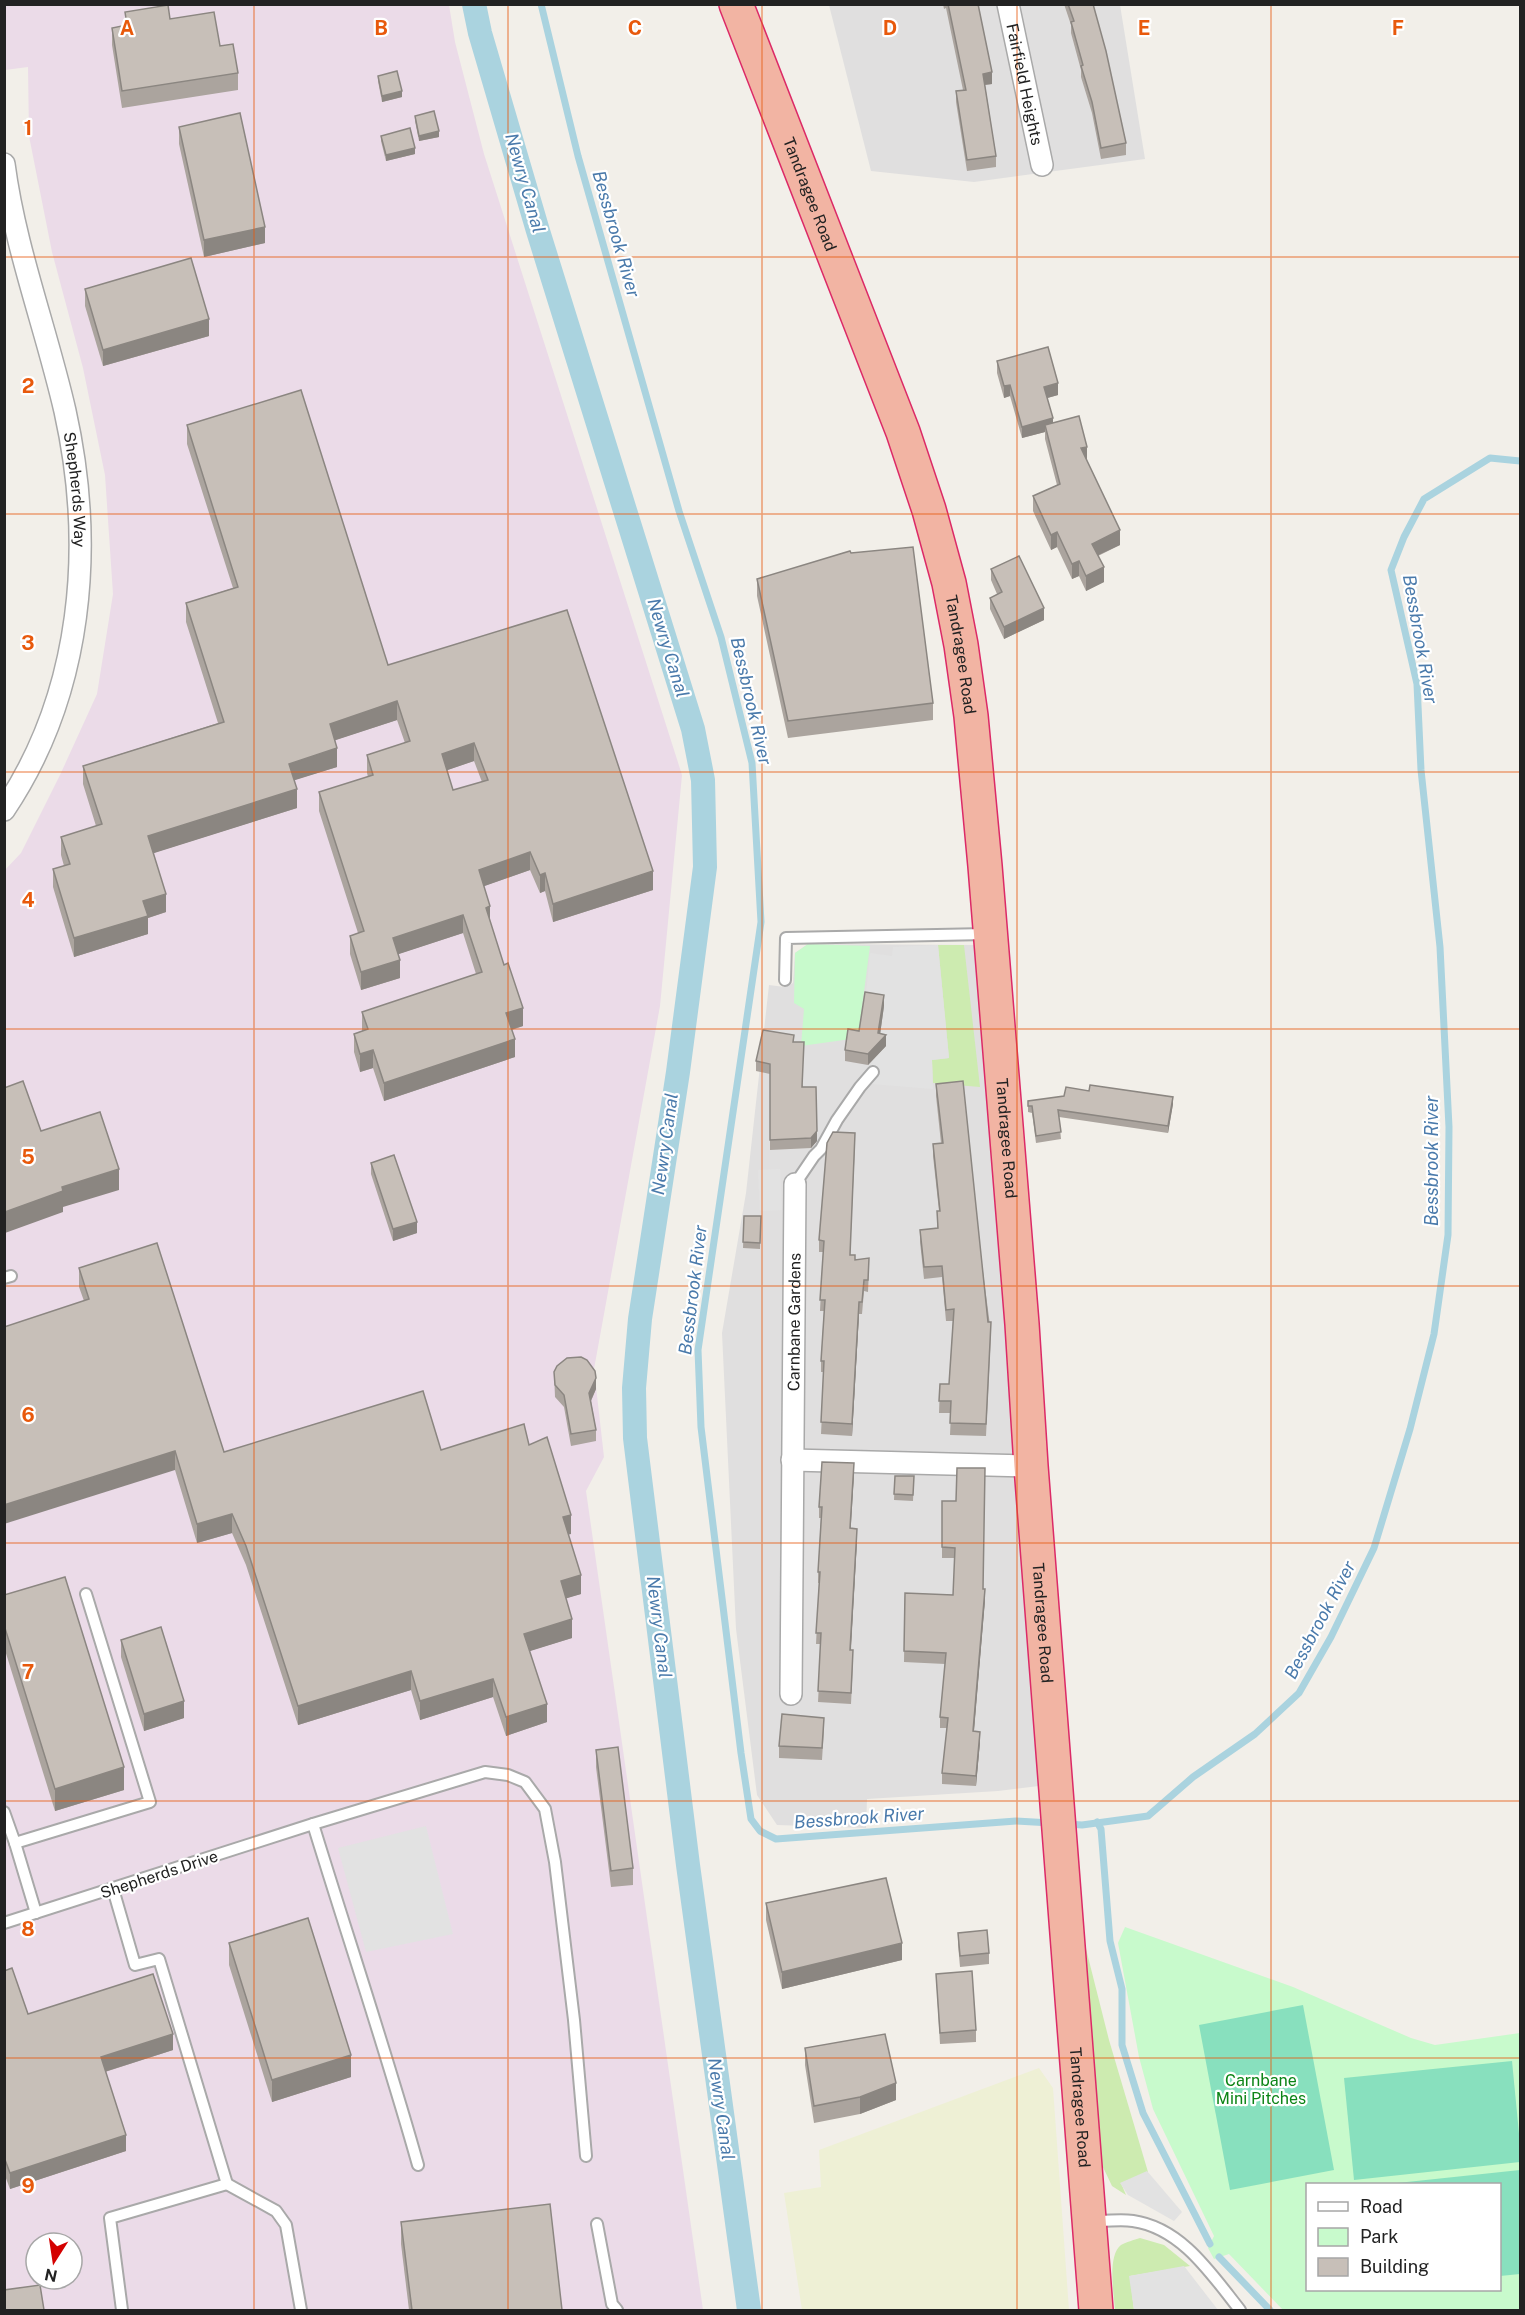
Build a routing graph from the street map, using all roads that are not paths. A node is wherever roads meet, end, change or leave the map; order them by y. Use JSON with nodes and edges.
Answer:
{"nodes":[{"id":1,"x":736,"y":4,"type":"edge"},
{"id":2,"x":1008,"y":4,"type":"edge"},
{"id":3,"x":4,"y":164,"type":"edge"},
{"id":4,"x":1042,"y":165,"type":"dead end"},
{"id":5,"x":4,"y":810,"type":"edge"},
{"id":6,"x":990,"y":934,"type":"junction"},
{"id":7,"x":785,"y":980,"type":"dead end"},
{"id":8,"x":873,"y":1072,"type":"dead end"},
{"id":9,"x":795,"y":1184,"type":"joint"},
{"id":10,"x":792,"y":1460,"type":"junction"},
{"id":11,"x":1031,"y":1466,"type":"junction"},
{"id":12,"x":87,"y":1594,"type":"dead end"},
{"id":13,"x":791,"y":1694,"type":"dead end"},
{"id":14,"x":4,"y":1812,"type":"edge"},
{"id":15,"x":313,"y":1824,"type":"junction"},
{"id":16,"x":15,"y":1843,"type":"junction"},
{"id":17,"x":113,"y":1889,"type":"junction"},
{"id":18,"x":36,"y":1913,"type":"junction"},
{"id":19,"x":4,"y":1923,"type":"edge"},
{"id":20,"x":586,"y":2156,"type":"dead end"},
{"id":21,"x":418,"y":2165,"type":"dead end"},
{"id":22,"x":227,"y":2184,"type":"junction"},
{"id":23,"x":1089,"y":2222,"type":"junction"},
{"id":24,"x":597,"y":2224,"type":"dead end"},
{"id":25,"x":122,"y":2310,"type":"edge"},
{"id":26,"x":301,"y":2310,"type":"edge"},
{"id":27,"x":617,"y":2310,"type":"edge"},
{"id":28,"x":1096,"y":2310,"type":"edge"},
{"id":29,"x":1240,"y":2310,"type":"edge"}],
"edges":[{"from":1,"to":6,"type":"highway","name":"Tandragee Road"},
{"from":2,"to":4,"type":"street","name":"Fairfield Heights"},
{"from":3,"to":5,"type":"street","name":"Shepherds Way"},
{"from":6,"to":7,"type":"lane"},
{"from":6,"to":11,"type":"highway","name":"Tandragee Road"},
{"from":8,"to":9,"type":"lane"},
{"from":9,"to":10,"type":"street","name":"Carnbane Gardens"},
{"from":10,"to":11,"type":"street"},
{"from":10,"to":13,"type":"street","name":"Carnbane Gardens"},
{"from":11,"to":23,"type":"highway","name":"Tandragee Road"},
{"from":12,"to":16,"type":"lane"},
{"from":14,"to":16,"type":"lane"},
{"from":15,"to":17,"type":"lane","name":"Shepherds Drive"},
{"from":15,"to":20,"type":"lane","name":"Shepherds Drive"},
{"from":15,"to":21,"type":"lane"},
{"from":16,"to":18,"type":"lane"},
{"from":17,"to":18,"type":"lane","name":"Shepherds Drive"},
{"from":17,"to":22,"type":"lane"},
{"from":18,"to":19,"type":"lane","name":"Shepherds Drive"},
{"from":22,"to":25,"type":"lane"},
{"from":22,"to":26,"type":"lane"},
{"from":23,"to":28,"type":"highway","name":"Tandragee Road"},
{"from":23,"to":29,"type":"lane"},
{"from":24,"to":27,"type":"lane"}]}
